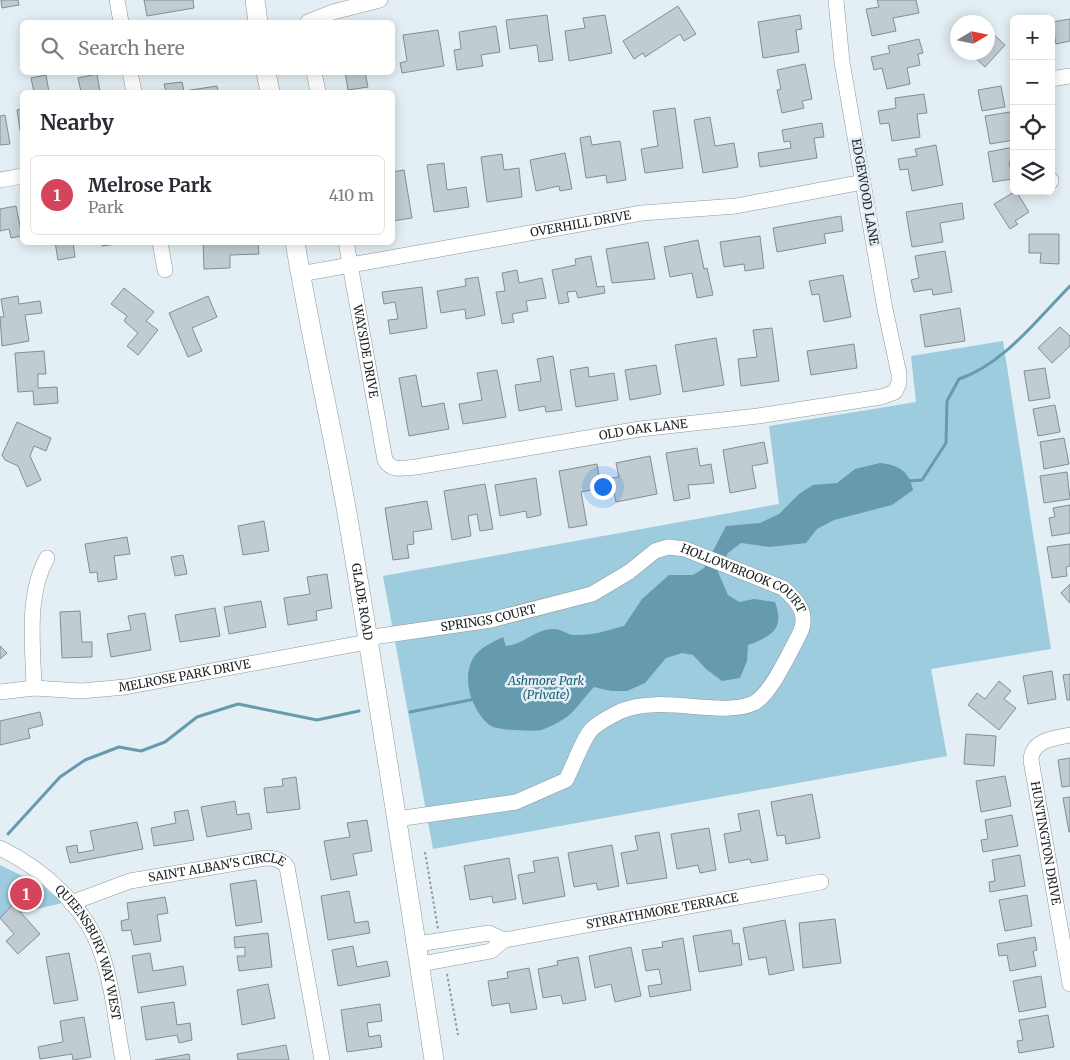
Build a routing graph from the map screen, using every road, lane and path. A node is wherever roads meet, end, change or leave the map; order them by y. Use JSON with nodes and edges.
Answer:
{"nodes":[{"id":1,"x":118,"y":0,"type":"edge"},
{"id":2,"x":254,"y":0,"type":"edge"},
{"id":3,"x":380,"y":0,"type":"edge"},
{"id":4,"x":836,"y":0,"type":"edge"},
{"id":5,"x":121,"y":20,"type":"edge"},
{"id":6,"x":258,"y":20,"type":"edge"},
{"id":7,"x":313,"y":20,"type":"edge"},
{"id":8,"x":131,"y":75,"type":"edge"},
{"id":9,"x":267,"y":75,"type":"edge"},
{"id":10,"x":315,"y":75,"type":"edge"},
{"id":11,"x":1070,"y":76,"type":"edge"},
{"id":12,"x":1055,"y":78,"type":"edge"},
{"id":13,"x":134,"y":90,"type":"edge"},
{"id":14,"x":270,"y":90,"type":"edge"},
{"id":15,"x":318,"y":90,"type":"edge"},
{"id":16,"x":20,"y":176,"type":"edge"},
{"id":17,"x":0,"y":180,"type":"edge"},
{"id":18,"x":863,"y":182,"type":"junction"},
{"id":19,"x":161,"y":245,"type":"edge"},
{"id":20,"x":295,"y":245,"type":"edge"},
{"id":21,"x":346,"y":245,"type":"edge"},
{"id":22,"x":350,"y":266,"type":"junction"},
{"id":23,"x":165,"y":270,"type":"dead end"},
{"id":24,"x":300,"y":274,"type":"junction"},
{"id":25,"x":900,"y":383,"type":"joint"},
{"id":26,"x":385,"y":460,"type":"joint"},
{"id":27,"x":47,"y":558,"type":"dead end"},
{"id":28,"x":606,"y":586,"type":"joint"},
{"id":29,"x":367,"y":640,"type":"junction"},
{"id":30,"x":34,"y":688,"type":"junction"},
{"id":31,"x":0,"y":692,"type":"edge"},
{"id":32,"x":1070,"y":735,"type":"edge"},
{"id":33,"x":397,"y":819,"type":"junction"},
{"id":34,"x":0,"y":848,"type":"edge"},
{"id":35,"x":821,"y":882,"type":"dead end"},
{"id":36,"x":72,"y":903,"type":"junction"},
{"id":37,"x":1063,"y":903,"type":"edge"},
{"id":38,"x":504,"y":940,"type":"junction"},
{"id":39,"x":418,"y":944,"type":"junction"},
{"id":40,"x":421,"y":964,"type":"junction"},
{"id":41,"x":1070,"y":984,"type":"edge"},
{"id":42,"x":122,"y":1060,"type":"edge"},
{"id":43,"x":322,"y":1060,"type":"edge"},
{"id":44,"x":434,"y":1060,"type":"edge"},
{"id":45,"x":445,"y":1060,"type":"edge"}],
"edges":[{"from":1,"to":5,"type":"street"},
{"from":2,"to":6,"type":"main road"},
{"from":3,"to":7,"type":"street"},
{"from":4,"to":18,"type":"street","name":"EDGEWOOD LANE"},
{"from":8,"to":13,"type":"street"},
{"from":9,"to":14,"type":"main road"},
{"from":10,"to":15,"type":"street"},
{"from":11,"to":12,"type":"street"},
{"from":16,"to":17,"type":"street"},
{"from":18,"to":22,"type":"street","name":"OVERHILL DRIVE"},
{"from":18,"to":25,"type":"street","name":"EDGEWOOD LANE"},
{"from":19,"to":23,"type":"street"},
{"from":20,"to":24,"type":"main road","name":"GLADE ROAD"},
{"from":21,"to":22,"type":"street","name":"WAYSIDE DRIVE"},
{"from":22,"to":24,"type":"street","name":"OVERHILL DRIVE"},
{"from":22,"to":26,"type":"street","name":"WAYSIDE DRIVE"},
{"from":24,"to":29,"type":"main road","name":"GLADE ROAD"},
{"from":25,"to":26,"type":"street","name":"OLD OAK LANE"},
{"from":27,"to":30,"type":"street"},
{"from":28,"to":29,"type":"street","name":"SPRINGS COURT"},
{"from":28,"to":33,"type":"street","name":"HOLLOWBROOK COURT"},
{"from":29,"to":30,"type":"street","name":"MELROSE PARK DRIVE"},
{"from":29,"to":33,"type":"main road","name":"GLADE ROAD"},
{"from":30,"to":31,"type":"street","name":"MELROSE PARK DRIVE"},
{"from":32,"to":37,"type":"street","name":"HUNTINGTON DRIVE"},
{"from":33,"to":39,"type":"main road","name":"GLADE ROAD"},
{"from":34,"to":36,"type":"street","name":"QUEENSBURY WAY WEST"},
{"from":35,"to":38,"type":"street","name":"STRRATHMORE TERRACE"},
{"from":36,"to":42,"type":"street","name":"QUEENSBURY WAY WEST"},
{"from":36,"to":43,"type":"street","name":"SAINT ALBAN'S CIRCLE"},
{"from":37,"to":41,"type":"street","name":"HUNTINGTON DRIVE"},
{"from":38,"to":39,"type":"street","name":"STRRATHMORE TERRACE"},
{"from":38,"to":40,"type":"street","name":"STRRATHMORE TERRACE"},
{"from":39,"to":40,"type":"main road","name":"GLADE ROAD"},
{"from":40,"to":44,"type":"main road","name":"GLADE ROAD"},
{"from":40,"to":45,"type":"main road","name":"GLADE ROAD"}]}
